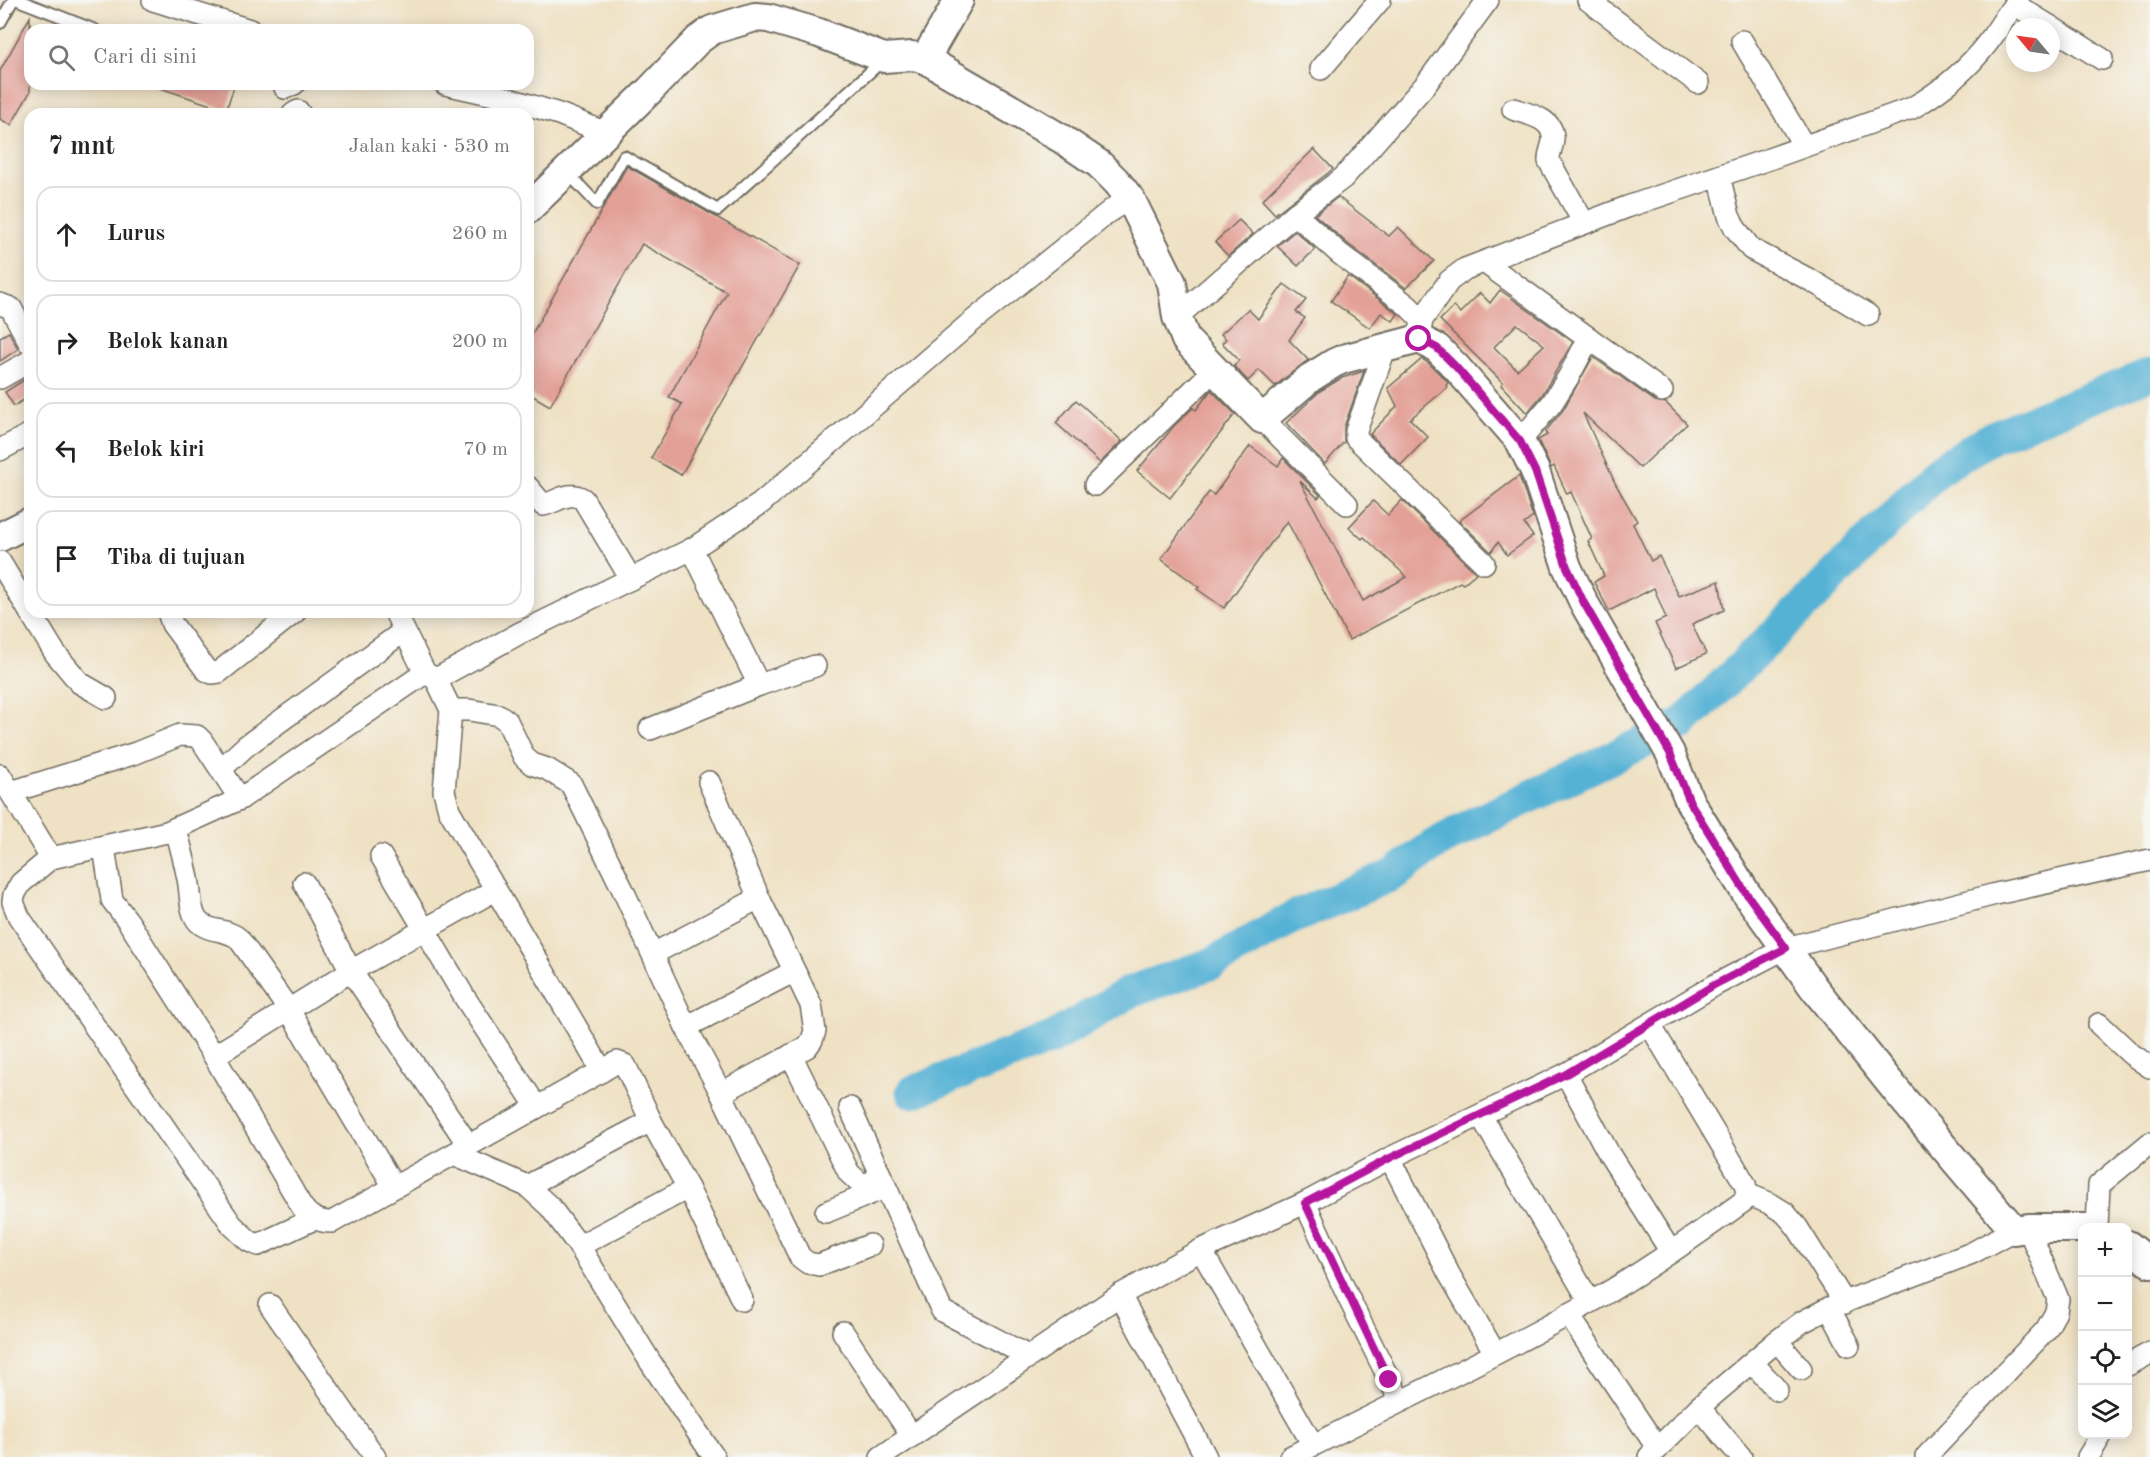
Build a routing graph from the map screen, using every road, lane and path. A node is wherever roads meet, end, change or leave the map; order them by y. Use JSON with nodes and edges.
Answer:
{"nodes":[{"id":1,"x":13,"y":0,"type":"edge"},
{"id":2,"x":18,"y":0,"type":"edge"},
{"id":3,"x":153,"y":0,"type":"edge"},
{"id":4,"x":959,"y":0,"type":"edge"},
{"id":5,"x":1380,"y":0,"type":"edge"},
{"id":6,"x":1488,"y":0,"type":"edge"},
{"id":7,"x":1588,"y":0,"type":"edge"},
{"id":8,"x":2016,"y":2,"type":"edge"},
{"id":9,"x":2038,"y":18,"type":"edge"},
{"id":10,"x":0,"y":23,"type":"edge"},
{"id":11,"x":79,"y":24,"type":"edge"},
{"id":12,"x":231,"y":24,"type":"edge"},
{"id":13,"x":2060,"y":33,"type":"edge"},
{"id":14,"x":1742,"y":41,"type":"dead end"},
{"id":15,"x":884,"y":58,"type":"junction"},
{"id":16,"x":925,"y":59,"type":"junction"},
{"id":17,"x":2102,"y":59,"type":"dead end"},
{"id":18,"x":1321,"y":69,"type":"dead end"},
{"id":19,"x":1698,"y":82,"type":"dead end"},
{"id":20,"x":472,"y":90,"type":"edge"},
{"id":21,"x":1513,"y":109,"type":"dead end"},
{"id":22,"x":606,"y":133,"type":"junction"},
{"id":23,"x":1804,"y":146,"type":"junction"},
{"id":24,"x":566,"y":172,"type":"junction"},
{"id":25,"x":1719,"y":176,"type":"junction"},
{"id":26,"x":1131,"y":200,"type":"junction"},
{"id":27,"x":534,"y":203,"type":"edge"},
{"id":28,"x":1295,"y":214,"type":"junction"},
{"id":29,"x":1584,"y":223,"type":"junction"},
{"id":30,"x":1484,"y":262,"type":"junction"},
{"id":31,"x":0,"y":304,"type":"edge"},
{"id":32,"x":1868,"y":315,"type":"dead end"},
{"id":33,"x":1177,"y":317,"type":"junction"},
{"id":34,"x":1421,"y":330,"type":"junction"},
{"id":35,"x":24,"y":333,"type":"edge"},
{"id":36,"x":1589,"y":338,"type":"junction"},
{"id":37,"x":1385,"y":349,"type":"junction"},
{"id":38,"x":24,"y":364,"type":"edge"},
{"id":39,"x":1214,"y":370,"type":"junction"},
{"id":40,"x":0,"y":378,"type":"edge"},
{"id":41,"x":1662,"y":391,"type":"dead end"},
{"id":42,"x":1262,"y":418,"type":"junction"},
{"id":43,"x":24,"y":437,"type":"edge"},
{"id":44,"x":1520,"y":441,"type":"junction"},
{"id":45,"x":0,"y":450,"type":"edge"},
{"id":46,"x":1095,"y":485,"type":"dead end"},
{"id":47,"x":534,"y":494,"type":"edge"},
{"id":48,"x":1347,"y":504,"type":"dead end"},
{"id":49,"x":692,"y":549,"type":"junction"},
{"id":50,"x":0,"y":562,"type":"edge"},
{"id":51,"x":1484,"y":563,"type":"dead end"},
{"id":52,"x":631,"y":579,"type":"junction"},
{"id":53,"x":24,"y":602,"type":"edge"},
{"id":54,"x":34,"y":618,"type":"edge"},
{"id":55,"x":170,"y":618,"type":"edge"},
{"id":56,"x":287,"y":618,"type":"edge"},
{"id":57,"x":399,"y":621,"type":"edge"},
{"id":58,"x":815,"y":666,"type":"dead end"},
{"id":59,"x":431,"y":676,"type":"junction"},
{"id":60,"x":759,"y":685,"type":"junction"},
{"id":61,"x":106,"y":698,"type":"dead end"},
{"id":62,"x":451,"y":710,"type":"junction"},
{"id":63,"x":650,"y":729,"type":"dead end"},
{"id":64,"x":220,"y":769,"type":"junction"},
{"id":65,"x":710,"y":782,"type":"dead end"},
{"id":66,"x":6,"y":783,"type":"edge"},
{"id":67,"x":240,"y":799,"type":"junction"},
{"id":68,"x":176,"y":829,"type":"junction"},
{"id":69,"x":104,"y":847,"type":"junction"},
{"id":70,"x":381,"y":856,"type":"dead end"},
{"id":71,"x":51,"y":858,"type":"junction"},
{"id":72,"x":2150,"y":860,"type":"edge"},
{"id":73,"x":304,"y":883,"type":"dead end"},
{"id":74,"x":495,"y":890,"type":"junction"},
{"id":75,"x":759,"y":898,"type":"junction"},
{"id":76,"x":424,"y":930,"type":"junction"},
{"id":77,"x":1786,"y":948,"type":"junction"},
{"id":78,"x":652,"y":954,"type":"junction"},
{"id":79,"x":351,"y":971,"type":"junction"},
{"id":80,"x":793,"y":972,"type":"junction"},
{"id":81,"x":289,"y":1010,"type":"junction"},
{"id":82,"x":2099,"y":1024,"type":"dead end"},
{"id":83,"x":1650,"y":1025,"type":"junction"},
{"id":84,"x":686,"y":1027,"type":"junction"},
{"id":85,"x":791,"y":1055,"type":"junction"},
{"id":86,"x":214,"y":1056,"type":"junction"},
{"id":87,"x":2150,"y":1067,"type":"edge"},
{"id":88,"x":602,"y":1071,"type":"junction"},
{"id":89,"x":1566,"y":1074,"type":"junction"},
{"id":90,"x":722,"y":1093,"type":"junction"},
{"id":91,"x":537,"y":1107,"type":"junction"},
{"id":92,"x":850,"y":1108,"type":"dead end"},
{"id":93,"x":1481,"y":1116,"type":"junction"},
{"id":94,"x":651,"y":1121,"type":"junction"},
{"id":95,"x":2150,"y":1143,"type":"edge"},
{"id":96,"x":461,"y":1150,"type":"junction"},
{"id":97,"x":1390,"y":1158,"type":"junction"},
{"id":98,"x":883,"y":1183,"type":"junction"},
{"id":99,"x":527,"y":1186,"type":"junction"},
{"id":100,"x":394,"y":1187,"type":"junction"},
{"id":101,"x":688,"y":1188,"type":"junction"},
{"id":102,"x":1747,"y":1194,"type":"junction"},
{"id":103,"x":1305,"y":1203,"type":"junction"},
{"id":104,"x":826,"y":1212,"type":"dead end"},
{"id":105,"x":314,"y":1219,"type":"junction"},
{"id":106,"x":2097,"y":1223,"type":"edge"},
{"id":107,"x":2078,"y":1228,"type":"edge"},
{"id":108,"x":2027,"y":1235,"type":"junction"},
{"id":109,"x":870,"y":1245,"type":"dead end"},
{"id":110,"x":579,"y":1246,"type":"junction"},
{"id":111,"x":2132,"y":1249,"type":"edge"},
{"id":112,"x":1201,"y":1250,"type":"junction"},
{"id":113,"x":1671,"y":1252,"type":"junction"},
{"id":114,"x":2150,"y":1263,"type":"edge"},
{"id":115,"x":1120,"y":1295,"type":"junction"},
{"id":116,"x":742,"y":1300,"type":"dead end"},
{"id":117,"x":1590,"y":1302,"type":"junction"},
{"id":118,"x":270,"y":1305,"type":"dead end"},
{"id":119,"x":1837,"y":1305,"type":"junction"},
{"id":120,"x":1568,"y":1314,"type":"junction"},
{"id":121,"x":843,"y":1332,"type":"dead end"},
{"id":122,"x":1777,"y":1341,"type":"junction"},
{"id":123,"x":1849,"y":1345,"type":"dead end"},
{"id":124,"x":1495,"y":1353,"type":"junction"},
{"id":125,"x":2150,"y":1353,"type":"edge"},
{"id":126,"x":1028,"y":1356,"type":"junction"},
{"id":127,"x":1752,"y":1362,"type":"junction"},
{"id":128,"x":2132,"y":1362,"type":"edge"},
{"id":129,"x":1801,"y":1369,"type":"dead end"},
{"id":130,"x":1777,"y":1389,"type":"dead end"},
{"id":131,"x":1400,"y":1401,"type":"junction"},
{"id":132,"x":1699,"y":1407,"type":"junction"},
{"id":133,"x":911,"y":1435,"type":"junction"},
{"id":134,"x":2099,"y":1439,"type":"edge"},
{"id":135,"x":1313,"y":1445,"type":"junction"},
{"id":136,"x":1653,"y":1453,"type":"edge"},
{"id":137,"x":375,"y":1457,"type":"edge"},
{"id":138,"x":714,"y":1457,"type":"edge"},
{"id":139,"x":881,"y":1457,"type":"edge"},
{"id":140,"x":1206,"y":1457,"type":"edge"},
{"id":141,"x":1290,"y":1457,"type":"edge"},
{"id":142,"x":1741,"y":1457,"type":"edge"},
{"id":143,"x":1926,"y":1457,"type":"edge"},
{"id":144,"x":2088,"y":1457,"type":"edge"}],
"edges":[{"from":1,"to":10,"type":"lane"},
{"from":2,"to":11,"type":"lane"},
{"from":3,"to":12,"type":"street"},
{"from":4,"to":16,"type":"street"},
{"from":5,"to":18,"type":"street"},
{"from":6,"to":28,"type":"street"},
{"from":7,"to":19,"type":"street"},
{"from":8,"to":9,"type":"street"},
{"from":8,"to":23,"type":"street"},
{"from":13,"to":17,"type":"street"},
{"from":14,"to":23,"type":"street"},
{"from":15,"to":16,"type":"street"},
{"from":15,"to":22,"type":"street"},
{"from":15,"to":24,"type":"lane"},
{"from":16,"to":26,"type":"street"},
{"from":20,"to":22,"type":"street"},
{"from":21,"to":29,"type":"street"},
{"from":22,"to":24,"type":"street"},
{"from":23,"to":25,"type":"street"},
{"from":24,"to":27,"type":"street"},
{"from":25,"to":29,"type":"street"},
{"from":25,"to":32,"type":"street"},
{"from":26,"to":33,"type":"street"},
{"from":26,"to":49,"type":"street"},
{"from":28,"to":33,"type":"street"},
{"from":28,"to":34,"type":"street"},
{"from":29,"to":30,"type":"street"},
{"from":30,"to":34,"type":"street"},
{"from":30,"to":36,"type":"street"},
{"from":31,"to":35,"type":"street"},
{"from":33,"to":39,"type":"street"},
{"from":34,"to":37,"type":"street"},
{"from":34,"to":44,"type":"street"},
{"from":36,"to":41,"type":"street"},
{"from":36,"to":44,"type":"street"},
{"from":37,"to":42,"type":"street"},
{"from":37,"to":51,"type":"street"},
{"from":38,"to":40,"type":"street"},
{"from":39,"to":42,"type":"street"},
{"from":39,"to":46,"type":"street"},
{"from":42,"to":48,"type":"street"},
{"from":43,"to":45,"type":"street"},
{"from":44,"to":77,"type":"street"},
{"from":47,"to":52,"type":"street"},
{"from":49,"to":52,"type":"street"},
{"from":49,"to":60,"type":"street"},
{"from":50,"to":53,"type":"street"},
{"from":52,"to":59,"type":"street"},
{"from":54,"to":61,"type":"street"},
{"from":55,"to":56,"type":"street"},
{"from":57,"to":59,"type":"street"},
{"from":57,"to":64,"type":"street"},
{"from":58,"to":60,"type":"street"},
{"from":59,"to":62,"type":"street"},
{"from":59,"to":67,"type":"street"},
{"from":60,"to":63,"type":"street"},
{"from":62,"to":74,"type":"street"},
{"from":62,"to":78,"type":"street"},
{"from":64,"to":66,"type":"street"},
{"from":64,"to":67,"type":"street"},
{"from":65,"to":75,"type":"street"},
{"from":66,"to":71,"type":"street"},
{"from":67,"to":68,"type":"street"},
{"from":68,"to":69,"type":"street"},
{"from":68,"to":81,"type":"street"},
{"from":69,"to":71,"type":"street"},
{"from":69,"to":86,"type":"street"},
{"from":70,"to":76,"type":"street"},
{"from":71,"to":105,"type":"street"},
{"from":72,"to":77,"type":"street"},
{"from":73,"to":79,"type":"street"},
{"from":74,"to":76,"type":"street"},
{"from":74,"to":88,"type":"street"},
{"from":75,"to":78,"type":"street"},
{"from":75,"to":80,"type":"street"},
{"from":76,"to":79,"type":"street"},
{"from":76,"to":91,"type":"street"},
{"from":77,"to":83,"type":"street"},
{"from":77,"to":108,"type":"street"},
{"from":78,"to":84,"type":"street"},
{"from":79,"to":81,"type":"street"},
{"from":79,"to":96,"type":"street"},
{"from":80,"to":84,"type":"street"},
{"from":80,"to":85,"type":"street"},
{"from":81,"to":86,"type":"street"},
{"from":81,"to":100,"type":"street"},
{"from":82,"to":87,"type":"street"},
{"from":83,"to":89,"type":"street"},
{"from":83,"to":102,"type":"street"},
{"from":84,"to":90,"type":"street"},
{"from":85,"to":90,"type":"street"},
{"from":85,"to":98,"type":"street"},
{"from":86,"to":105,"type":"street"},
{"from":88,"to":91,"type":"street"},
{"from":88,"to":94,"type":"street"},
{"from":89,"to":93,"type":"street"},
{"from":89,"to":113,"type":"street"},
{"from":90,"to":109,"type":"street"},
{"from":91,"to":96,"type":"street"},
{"from":92,"to":98,"type":"street"},
{"from":93,"to":97,"type":"street"},
{"from":93,"to":117,"type":"street"},
{"from":94,"to":99,"type":"street"},
{"from":94,"to":101,"type":"street"},
{"from":95,"to":106,"type":"street"},
{"from":96,"to":99,"type":"street"},
{"from":96,"to":100,"type":"street"},
{"from":97,"to":103,"type":"street"},
{"from":97,"to":124,"type":"street"},
{"from":98,"to":104,"type":"street"},
{"from":98,"to":126,"type":"street"},
{"from":99,"to":110,"type":"street"},
{"from":100,"to":105,"type":"street"},
{"from":101,"to":110,"type":"street"},
{"from":101,"to":116,"type":"street"},
{"from":102,"to":113,"type":"street"},
{"from":102,"to":119,"type":"street"},
{"from":103,"to":112,"type":"street"},
{"from":103,"to":131,"type":"street"},
{"from":107,"to":108,"type":"street"},
{"from":108,"to":119,"type":"street"},
{"from":108,"to":143,"type":"street"},
{"from":110,"to":138,"type":"street"},
{"from":111,"to":114,"type":"street"},
{"from":112,"to":115,"type":"street"},
{"from":112,"to":135,"type":"street"},
{"from":113,"to":117,"type":"street"},
{"from":115,"to":126,"type":"street"},
{"from":115,"to":140,"type":"street"},
{"from":117,"to":120,"type":"street"},
{"from":118,"to":137,"type":"street"},
{"from":119,"to":122,"type":"street"},
{"from":119,"to":123,"type":"street"},
{"from":120,"to":124,"type":"street"},
{"from":120,"to":136,"type":"street"},
{"from":121,"to":133,"type":"street"},
{"from":122,"to":127,"type":"street"},
{"from":122,"to":129,"type":"street"},
{"from":124,"to":131,"type":"street"},
{"from":125,"to":128,"type":"street"},
{"from":126,"to":133,"type":"street"},
{"from":127,"to":130,"type":"street"},
{"from":127,"to":132,"type":"street"},
{"from":131,"to":135,"type":"street"},
{"from":132,"to":136,"type":"street"},
{"from":132,"to":142,"type":"street"},
{"from":133,"to":139,"type":"street"},
{"from":134,"to":144,"type":"street"},
{"from":135,"to":141,"type":"street"}]}
